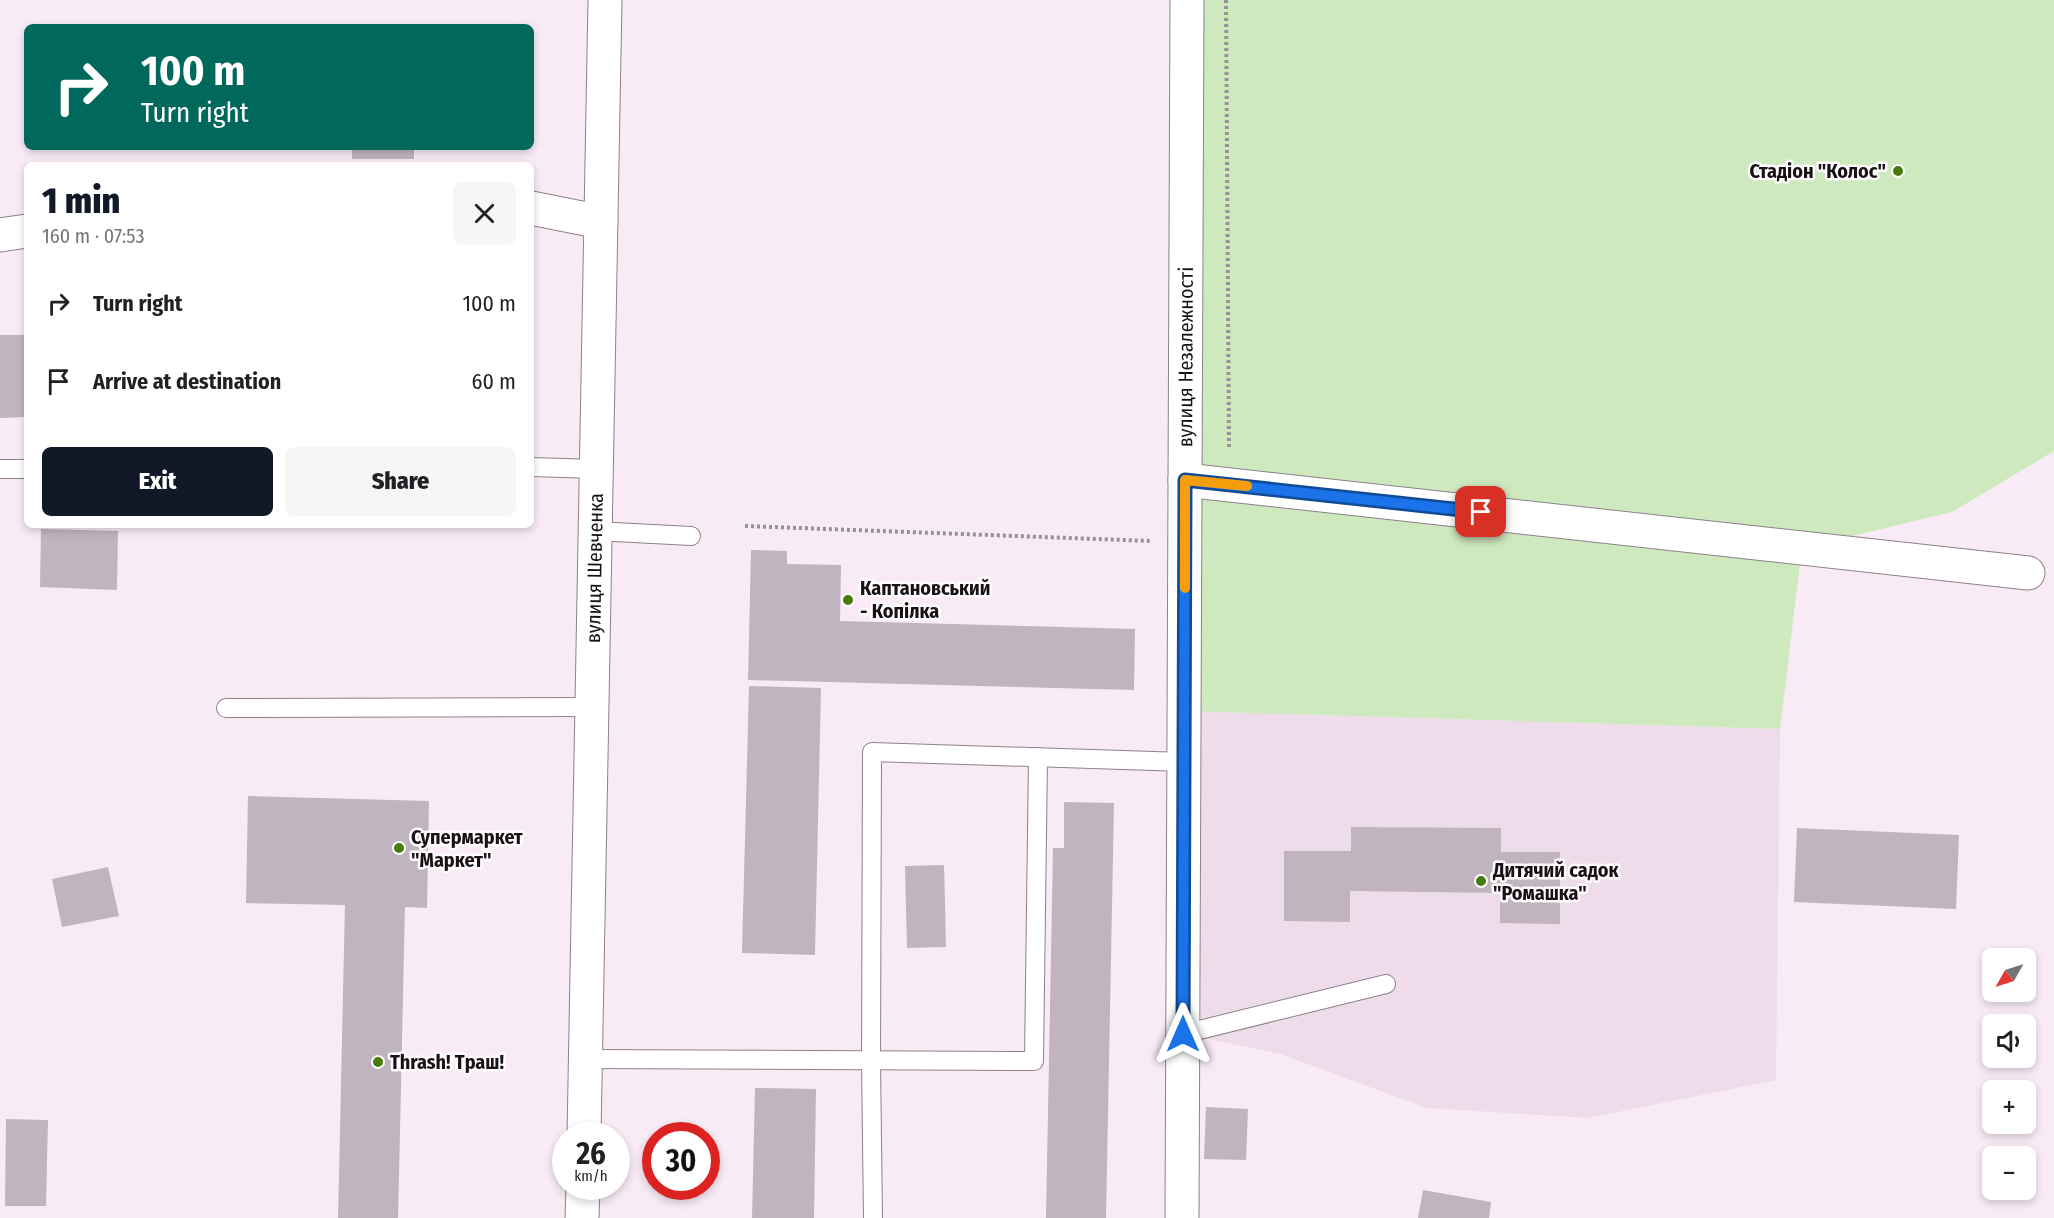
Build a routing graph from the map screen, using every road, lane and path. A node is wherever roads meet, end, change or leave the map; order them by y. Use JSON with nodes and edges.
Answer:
{"nodes":[{"id":1,"x":605,"y":0,"type":"edge"},
{"id":2,"x":1187,"y":0,"type":"edge"},
{"id":3,"x":1226,"y":0,"type":"edge"},
{"id":4,"x":534,"y":209,"type":"edge"},
{"id":5,"x":601,"y":222,"type":"junction"},
{"id":6,"x":24,"y":231,"type":"edge"},
{"id":7,"x":0,"y":235,"type":"edge"},
{"id":8,"x":534,"y":467,"type":"edge"},
{"id":9,"x":0,"y":469,"type":"edge"},
{"id":10,"x":24,"y":469,"type":"edge"},
{"id":11,"x":596,"y":469,"type":"junction"},
{"id":12,"x":1185,"y":480,"type":"junction"},
{"id":13,"x":1229,"y":484,"type":"junction"},
{"id":14,"x":746,"y":526,"type":"dead end"},
{"id":15,"x":595,"y":531,"type":"junction"},
{"id":16,"x":691,"y":536,"type":"dead end"},
{"id":17,"x":1185,"y":542,"type":"junction"},
{"id":18,"x":2028,"y":573,"type":"dead end"},
{"id":19,"x":592,"y":707,"type":"junction"},
{"id":20,"x":226,"y":708,"type":"dead end"},
{"id":21,"x":1038,"y":757,"type":"junction"},
{"id":22,"x":1184,"y":762,"type":"junction"},
{"id":23,"x":1386,"y":984,"type":"dead end"},
{"id":24,"x":1183,"y":1034,"type":"junction"},
{"id":25,"x":585,"y":1059,"type":"junction"},
{"id":26,"x":871,"y":1061,"type":"junction"},
{"id":27,"x":584,"y":1122,"type":"edge"},
{"id":28,"x":583,"y":1200,"type":"edge"},
{"id":29,"x":582,"y":1218,"type":"edge"},
{"id":30,"x":873,"y":1218,"type":"edge"},
{"id":31,"x":1182,"y":1218,"type":"edge"}],
"edges":[{"from":1,"to":5,"type":"street","name":"вулиця Шевченка"},
{"from":2,"to":12,"type":"street","name":"вулиця Незалежності"},
{"from":3,"to":13,"type":"path"},
{"from":4,"to":5,"type":"street"},
{"from":5,"to":11,"type":"street","name":"вулиця Шевченка"},
{"from":6,"to":7,"type":"street"},
{"from":8,"to":11,"type":"lane"},
{"from":9,"to":10,"type":"lane"},
{"from":11,"to":15,"type":"street","name":"вулиця Шевченка"},
{"from":12,"to":13,"type":"street"},
{"from":12,"to":17,"type":"street","name":"вулиця Незалежності"},
{"from":13,"to":18,"type":"street"},
{"from":14,"to":17,"type":"path"},
{"from":15,"to":16,"type":"lane"},
{"from":15,"to":19,"type":"street","name":"вулиця Шевченка"},
{"from":17,"to":22,"type":"street","name":"вулиця Незалежності"},
{"from":19,"to":20,"type":"lane"},
{"from":19,"to":25,"type":"street","name":"вулиця Шевченка"},
{"from":21,"to":22,"type":"lane"},
{"from":21,"to":26,"type":"lane"},
{"from":21,"to":26,"type":"lane"},
{"from":22,"to":24,"type":"street","name":"вулиця Незалежності"},
{"from":23,"to":24,"type":"lane"},
{"from":24,"to":31,"type":"street","name":"вулиця Незалежності"},
{"from":25,"to":26,"type":"lane"},
{"from":25,"to":27,"type":"street","name":"вулиця Шевченка"},
{"from":26,"to":30,"type":"lane"},
{"from":28,"to":29,"type":"street"}]}
